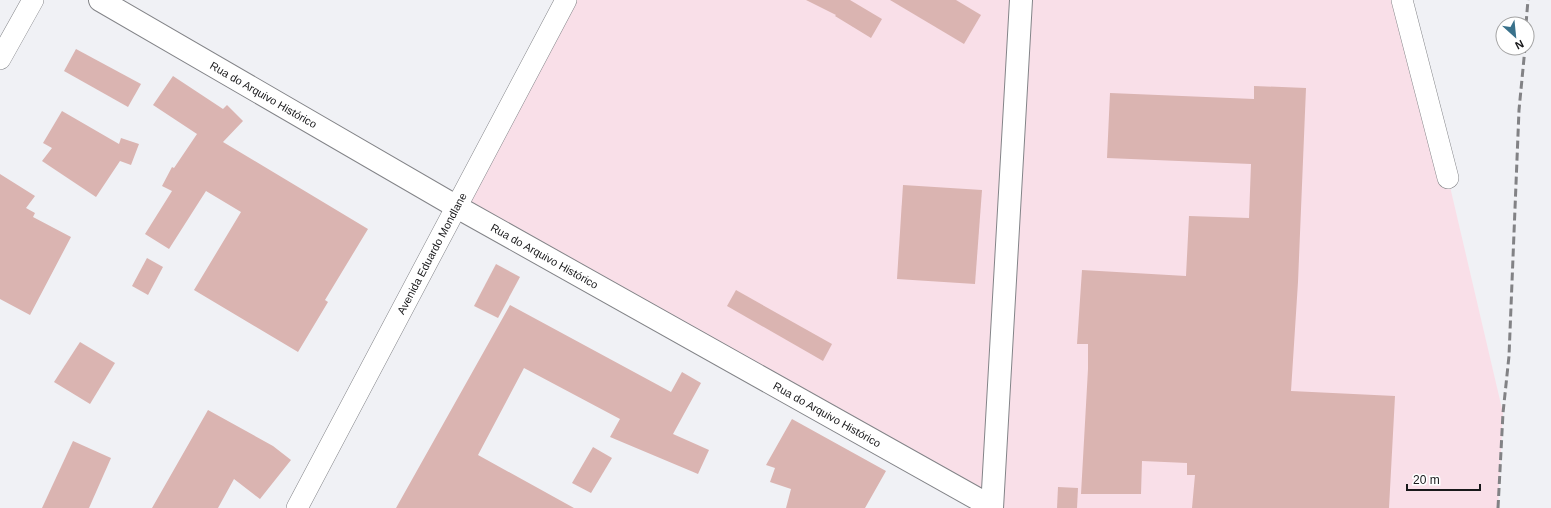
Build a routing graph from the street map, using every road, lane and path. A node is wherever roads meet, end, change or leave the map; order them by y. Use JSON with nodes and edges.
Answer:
{"nodes":[{"id":1,"x":33,"y":0,"type":"edge"},
{"id":2,"x":100,"y":0,"type":"edge"},
{"id":3,"x":566,"y":0,"type":"edge"},
{"id":4,"x":1021,"y":0,"type":"edge"},
{"id":5,"x":1402,"y":0,"type":"edge"},
{"id":6,"x":0,"y":59,"type":"edge"},
{"id":7,"x":1448,"y":178,"type":"dead end"},
{"id":8,"x":457,"y":207,"type":"junction"},
{"id":9,"x":297,"y":508,"type":"edge"},
{"id":10,"x":992,"y":508,"type":"edge"}],
"edges":[{"from":1,"to":6,"type":"street"},
{"from":2,"to":8,"type":"street","name":"Rua do Arquivo Histórico"},
{"from":3,"to":8,"type":"street","name":"Avenida Eduardo Mondlane"},
{"from":4,"to":10,"type":"street"},
{"from":5,"to":7,"type":"street"},
{"from":8,"to":9,"type":"street","name":"Avenida Eduardo Mondlane"},
{"from":8,"to":10,"type":"street","name":"Rua do Arquivo Histórico"}]}
